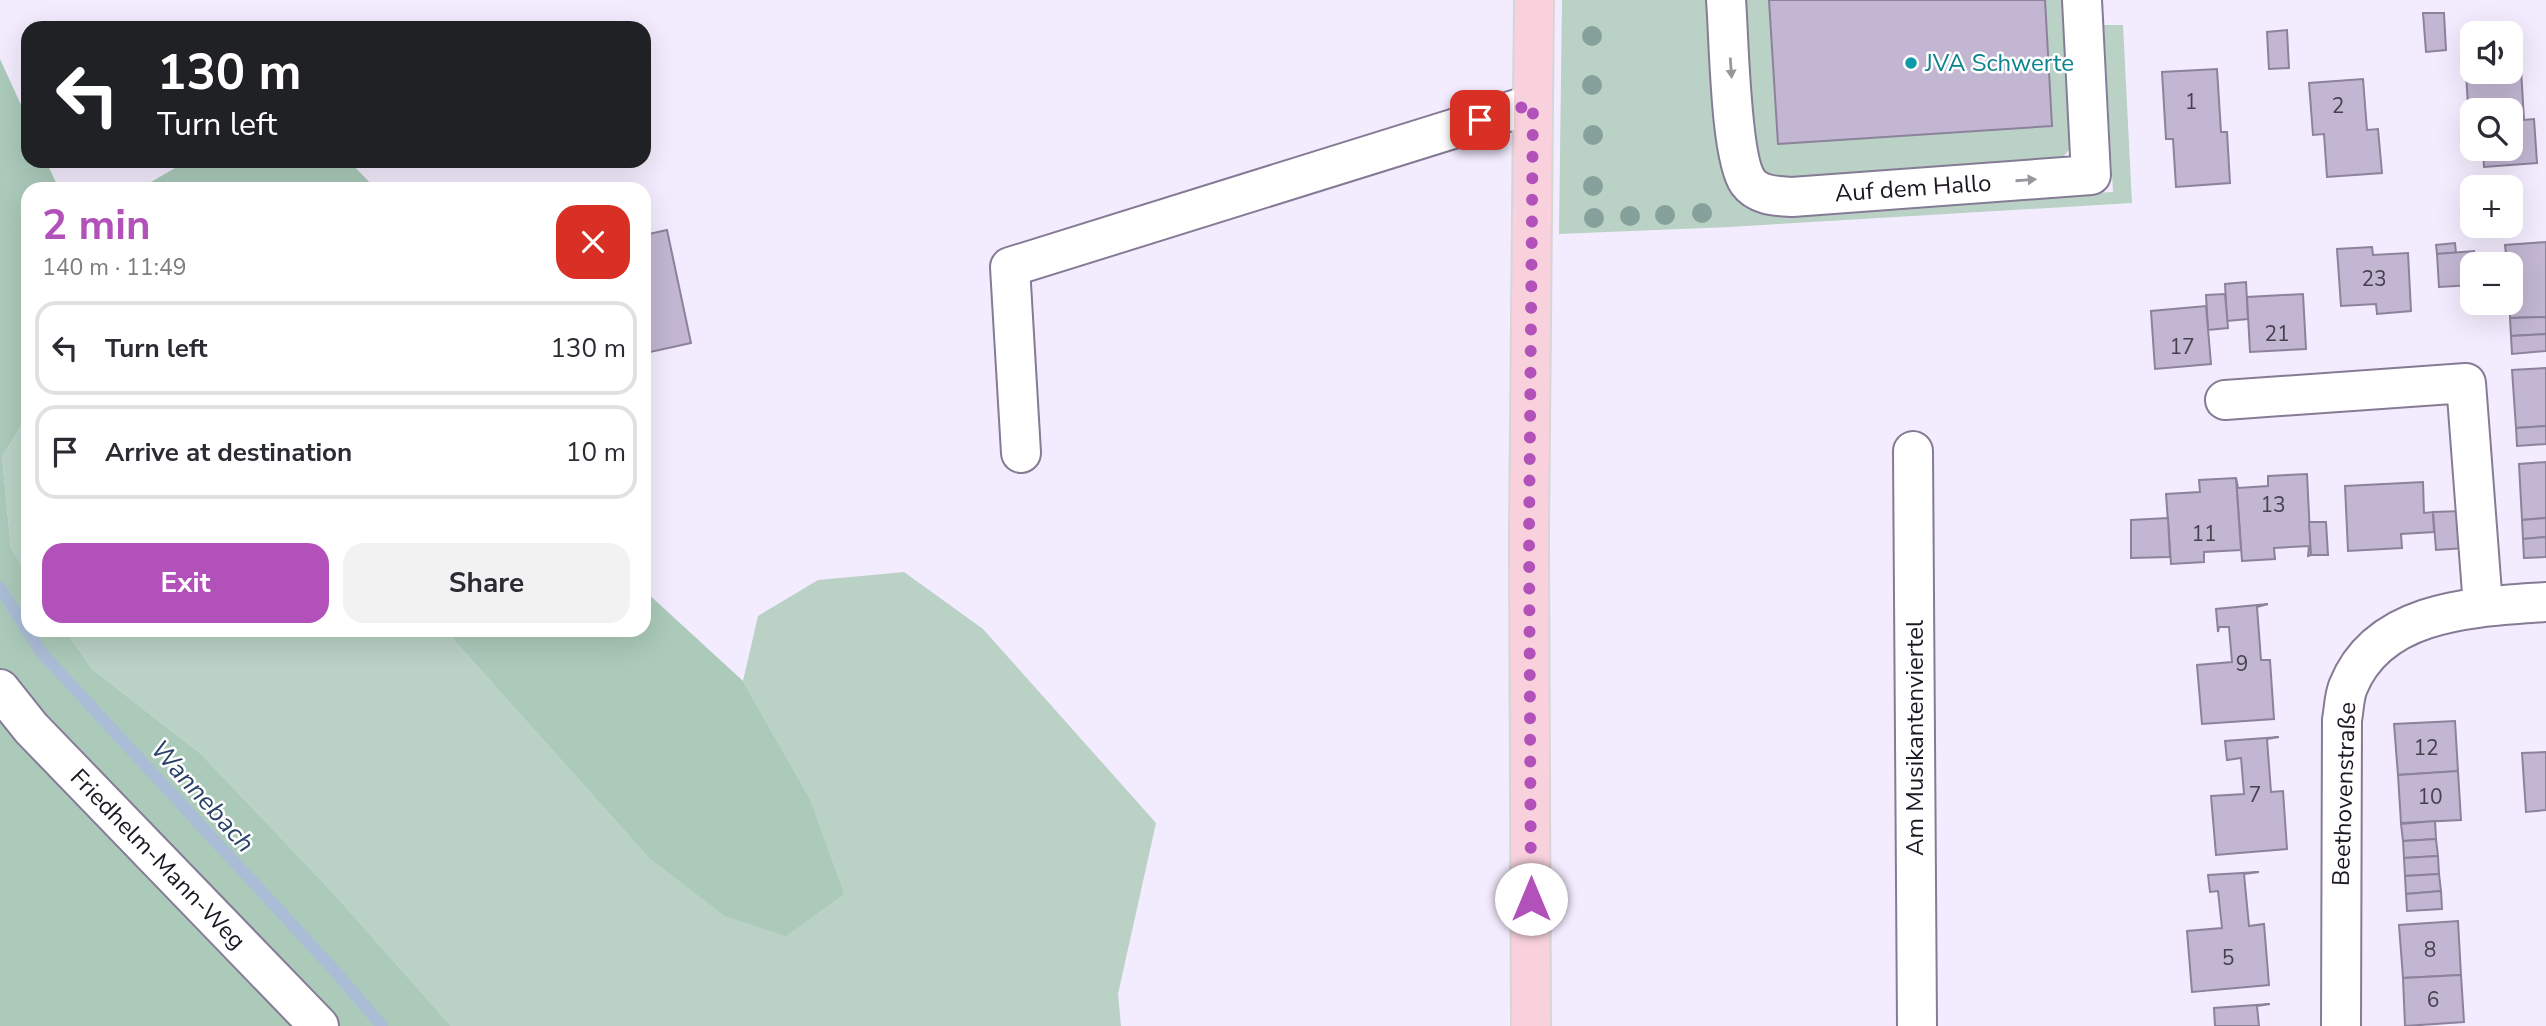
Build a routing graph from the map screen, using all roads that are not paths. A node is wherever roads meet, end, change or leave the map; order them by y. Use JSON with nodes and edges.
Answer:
{"nodes":[{"id":1,"x":1534,"y":0,"type":"edge"},
{"id":2,"x":1726,"y":0,"type":"edge"},
{"id":3,"x":2082,"y":0,"type":"edge"},
{"id":4,"x":1533,"y":104,"type":"junction"},
{"id":5,"x":2225,"y":400,"type":"dead end"},
{"id":6,"x":1913,"y":450,"type":"dead end"},
{"id":7,"x":1021,"y":453,"type":"dead end"},
{"id":8,"x":2546,"y":602,"type":"edge"},
{"id":9,"x":2483,"y":606,"type":"junction"},
{"id":10,"x":0,"y":689,"type":"edge"},
{"id":11,"x":319,"y":1026,"type":"edge"},
{"id":12,"x":1531,"y":1026,"type":"edge"},
{"id":13,"x":1917,"y":1026,"type":"edge"},
{"id":14,"x":2341,"y":1026,"type":"edge"}],
"edges":[{"from":1,"to":4,"type":"main road"},
{"from":2,"to":3,"type":"street","name":"Auf dem Hallo","one_way":true},
{"from":4,"to":7,"type":"street"},
{"from":4,"to":12,"type":"main road"},
{"from":5,"to":9,"type":"street"},
{"from":6,"to":13,"type":"street","name":"Am Musikantenviertel"},
{"from":8,"to":9,"type":"street","name":"Beethovenstraße"},
{"from":9,"to":14,"type":"street","name":"Beethovenstraße"},
{"from":10,"to":11,"type":"street","name":"Friedhelm-Mann-Weg"}]}
